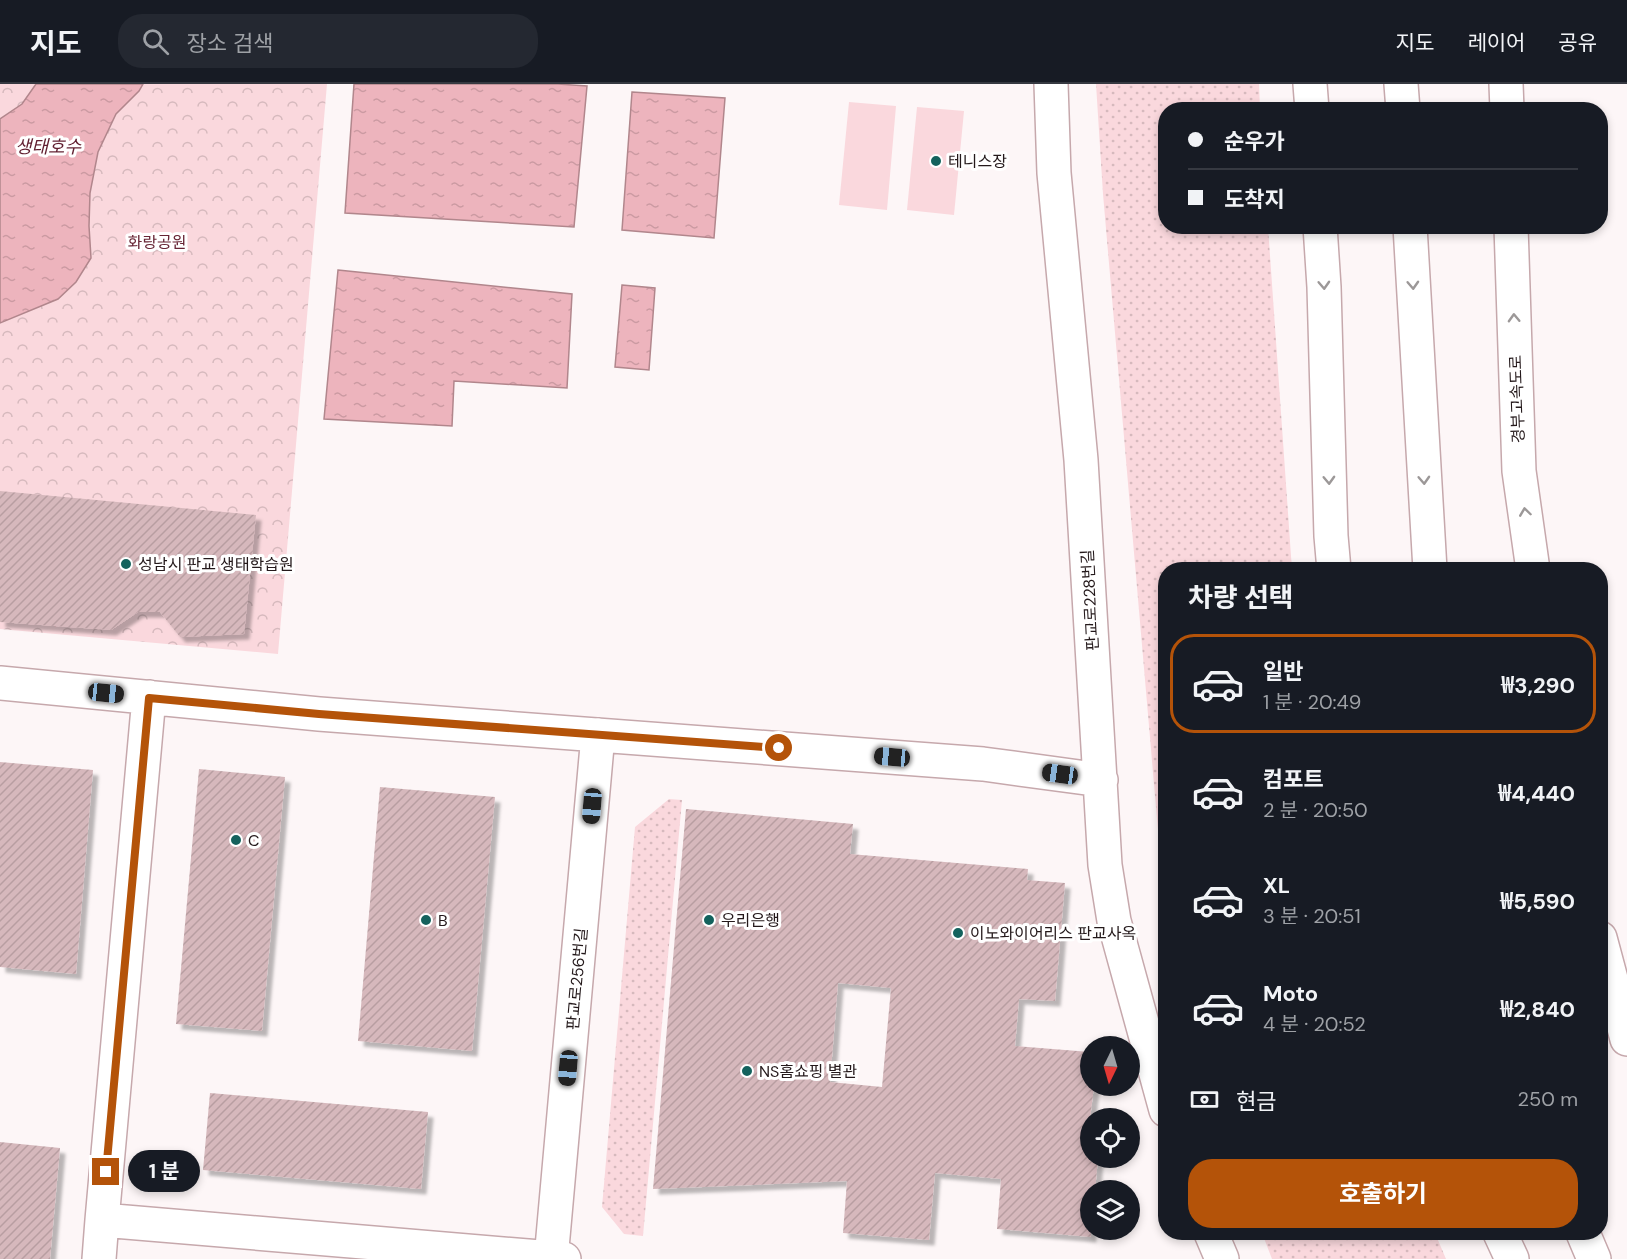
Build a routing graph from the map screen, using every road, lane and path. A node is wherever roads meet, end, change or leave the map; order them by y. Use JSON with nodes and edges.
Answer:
{"nodes":[{"id":1,"x":1051,"y":84,"type":"edge"},
{"id":2,"x":1310,"y":84,"type":"edge"},
{"id":3,"x":1401,"y":84,"type":"edge"},
{"id":4,"x":1506,"y":84,"type":"edge"},
{"id":5,"x":1311,"y":102,"type":"edge"},
{"id":6,"x":1402,"y":102,"type":"edge"},
{"id":7,"x":1507,"y":102,"type":"edge"},
{"id":8,"x":1321,"y":234,"type":"edge"},
{"id":9,"x":1410,"y":234,"type":"edge"},
{"id":10,"x":1511,"y":234,"type":"edge"},
{"id":11,"x":1334,"y":562,"type":"edge"},
{"id":12,"x":1430,"y":562,"type":"edge"},
{"id":13,"x":1532,"y":562,"type":"edge"},
{"id":14,"x":0,"y":683,"type":"edge"},
{"id":15,"x":149,"y":698,"type":"junction"},
{"id":16,"x":598,"y":735,"type":"junction"},
{"id":17,"x":1101,"y":780,"type":"junction"},
{"id":18,"x":1608,"y":968,"type":"edge"},
{"id":19,"x":1627,"y":1039,"type":"edge"},
{"id":20,"x":1158,"y":1081,"type":"edge"},
{"id":21,"x":102,"y":1220,"type":"junction"},
{"id":22,"x":1215,"y":1240,"type":"edge"},
{"id":23,"x":1493,"y":1240,"type":"edge"},
{"id":24,"x":1503,"y":1240,"type":"edge"},
{"id":25,"x":1586,"y":1240,"type":"edge"},
{"id":26,"x":99,"y":1259,"type":"edge"},
{"id":27,"x":556,"y":1259,"type":"edge"},
{"id":28,"x":1222,"y":1259,"type":"edge"},
{"id":29,"x":1500,"y":1259,"type":"edge"},
{"id":30,"x":1512,"y":1259,"type":"edge"},
{"id":31,"x":1594,"y":1259,"type":"edge"}],
"edges":[{"from":1,"to":17,"type":"main road","name":"판교로228번길"},
{"from":2,"to":5,"type":"main road"},
{"from":3,"to":6,"type":"main road"},
{"from":4,"to":7,"type":"main road"},
{"from":8,"to":11,"type":"main road","one_way":true},
{"from":9,"to":12,"type":"main road","one_way":true},
{"from":13,"to":10,"type":"main road","name":"경부고속도로","one_way":true},
{"from":14,"to":15,"type":"main road"},
{"from":15,"to":16,"type":"main road"},
{"from":15,"to":21,"type":"main road"},
{"from":16,"to":17,"type":"main road"},
{"from":16,"to":27,"type":"main road","name":"판교로256번길"},
{"from":17,"to":20,"type":"main road","name":"판교로228번길"},
{"from":18,"to":19,"type":"main road"},
{"from":21,"to":26,"type":"main road"},
{"from":21,"to":27,"type":"main road"},
{"from":22,"to":28,"type":"main road"},
{"from":23,"to":29,"type":"main road"},
{"from":24,"to":30,"type":"main road"},
{"from":25,"to":31,"type":"main road"}]}
